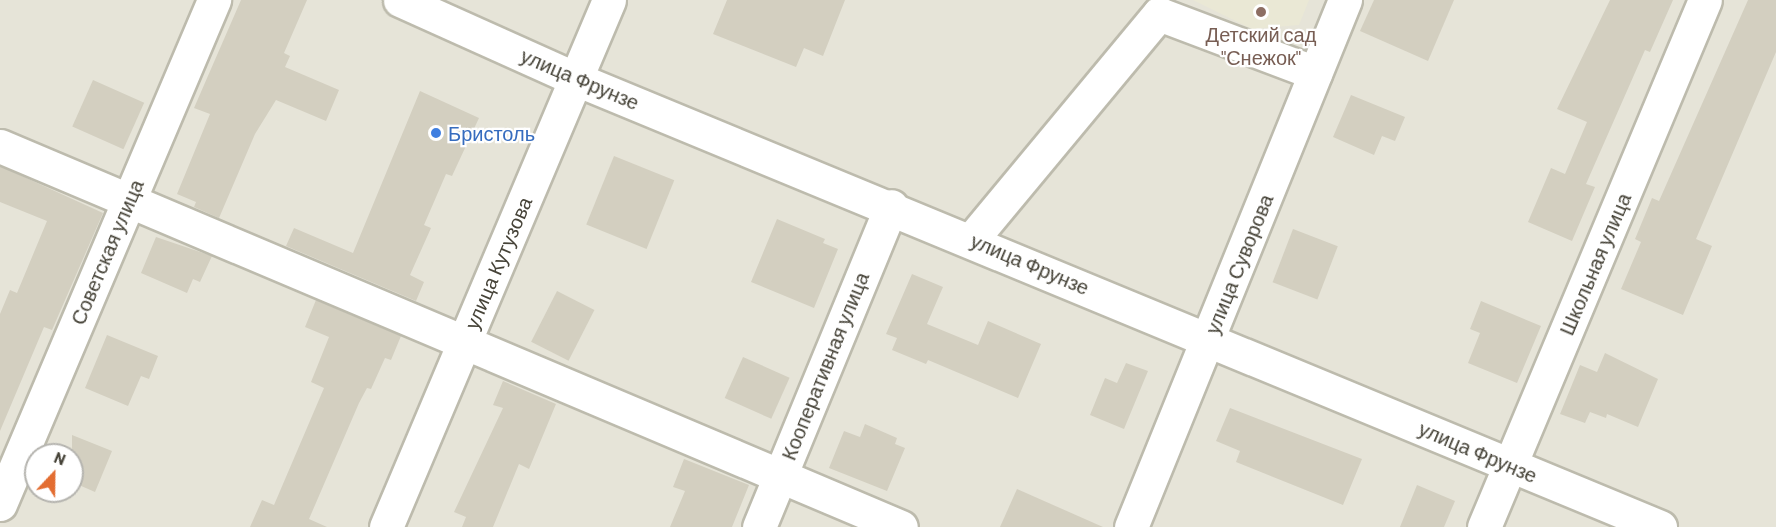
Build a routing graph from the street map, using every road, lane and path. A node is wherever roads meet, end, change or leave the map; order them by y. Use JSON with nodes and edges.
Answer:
{"nodes":[{"id":1,"x":214,"y":0,"type":"edge"},
{"id":2,"x":400,"y":0,"type":"edge"},
{"id":3,"x":609,"y":0,"type":"edge"},
{"id":4,"x":1344,"y":0,"type":"edge"},
{"id":5,"x":1705,"y":0,"type":"edge"},
{"id":6,"x":1315,"y":73,"type":"junction"},
{"id":7,"x":576,"y":79,"type":"junction"},
{"id":8,"x":0,"y":146,"type":"edge"},
{"id":9,"x":129,"y":200,"type":"junction"},
{"id":10,"x":891,"y":206,"type":"junction"},
{"id":11,"x":972,"y":239,"type":"junction"},
{"id":12,"x":1209,"y":339,"type":"junction"},
{"id":13,"x":464,"y":344,"type":"junction"},
{"id":14,"x":1510,"y":465,"type":"junction"},
{"id":15,"x":780,"y":477,"type":"junction"},
{"id":16,"x":0,"y":504,"type":"edge"},
{"id":17,"x":387,"y":527,"type":"edge"},
{"id":18,"x":759,"y":527,"type":"edge"},
{"id":19,"x":901,"y":527,"type":"edge"},
{"id":20,"x":1131,"y":527,"type":"edge"},
{"id":21,"x":1484,"y":527,"type":"edge"},
{"id":22,"x":1660,"y":527,"type":"edge"}],
"edges":[{"from":1,"to":9,"type":"street","name":"Советская улица"},
{"from":2,"to":7,"type":"street","name":"улица Фрунзе"},
{"from":3,"to":7,"type":"street","name":"улица Кутузова"},
{"from":4,"to":6,"type":"street","name":"улица Суворова"},
{"from":5,"to":14,"type":"street","name":"Школьная улица"},
{"from":6,"to":11,"type":"street"},
{"from":6,"to":12,"type":"street","name":"улица Суворова"},
{"from":7,"to":10,"type":"street","name":"улица Фрунзе"},
{"from":7,"to":13,"type":"street","name":"улица Кутузова"},
{"from":8,"to":9,"type":"street"},
{"from":9,"to":13,"type":"street"},
{"from":9,"to":16,"type":"street","name":"Советская улица"},
{"from":10,"to":11,"type":"street","name":"улица Фрунзе"},
{"from":10,"to":15,"type":"street","name":"Кооперативная улица"},
{"from":11,"to":12,"type":"street","name":"улица Фрунзе"},
{"from":12,"to":14,"type":"street","name":"улица Фрунзе"},
{"from":12,"to":20,"type":"street","name":"улица Суворова"},
{"from":13,"to":15,"type":"street"},
{"from":13,"to":17,"type":"street","name":"улица Кутузова"},
{"from":14,"to":21,"type":"street","name":"Школьная улица"},
{"from":14,"to":22,"type":"street","name":"улица Фрунзе"},
{"from":15,"to":18,"type":"street","name":"Кооперативная улица"},
{"from":15,"to":19,"type":"street"}]}
